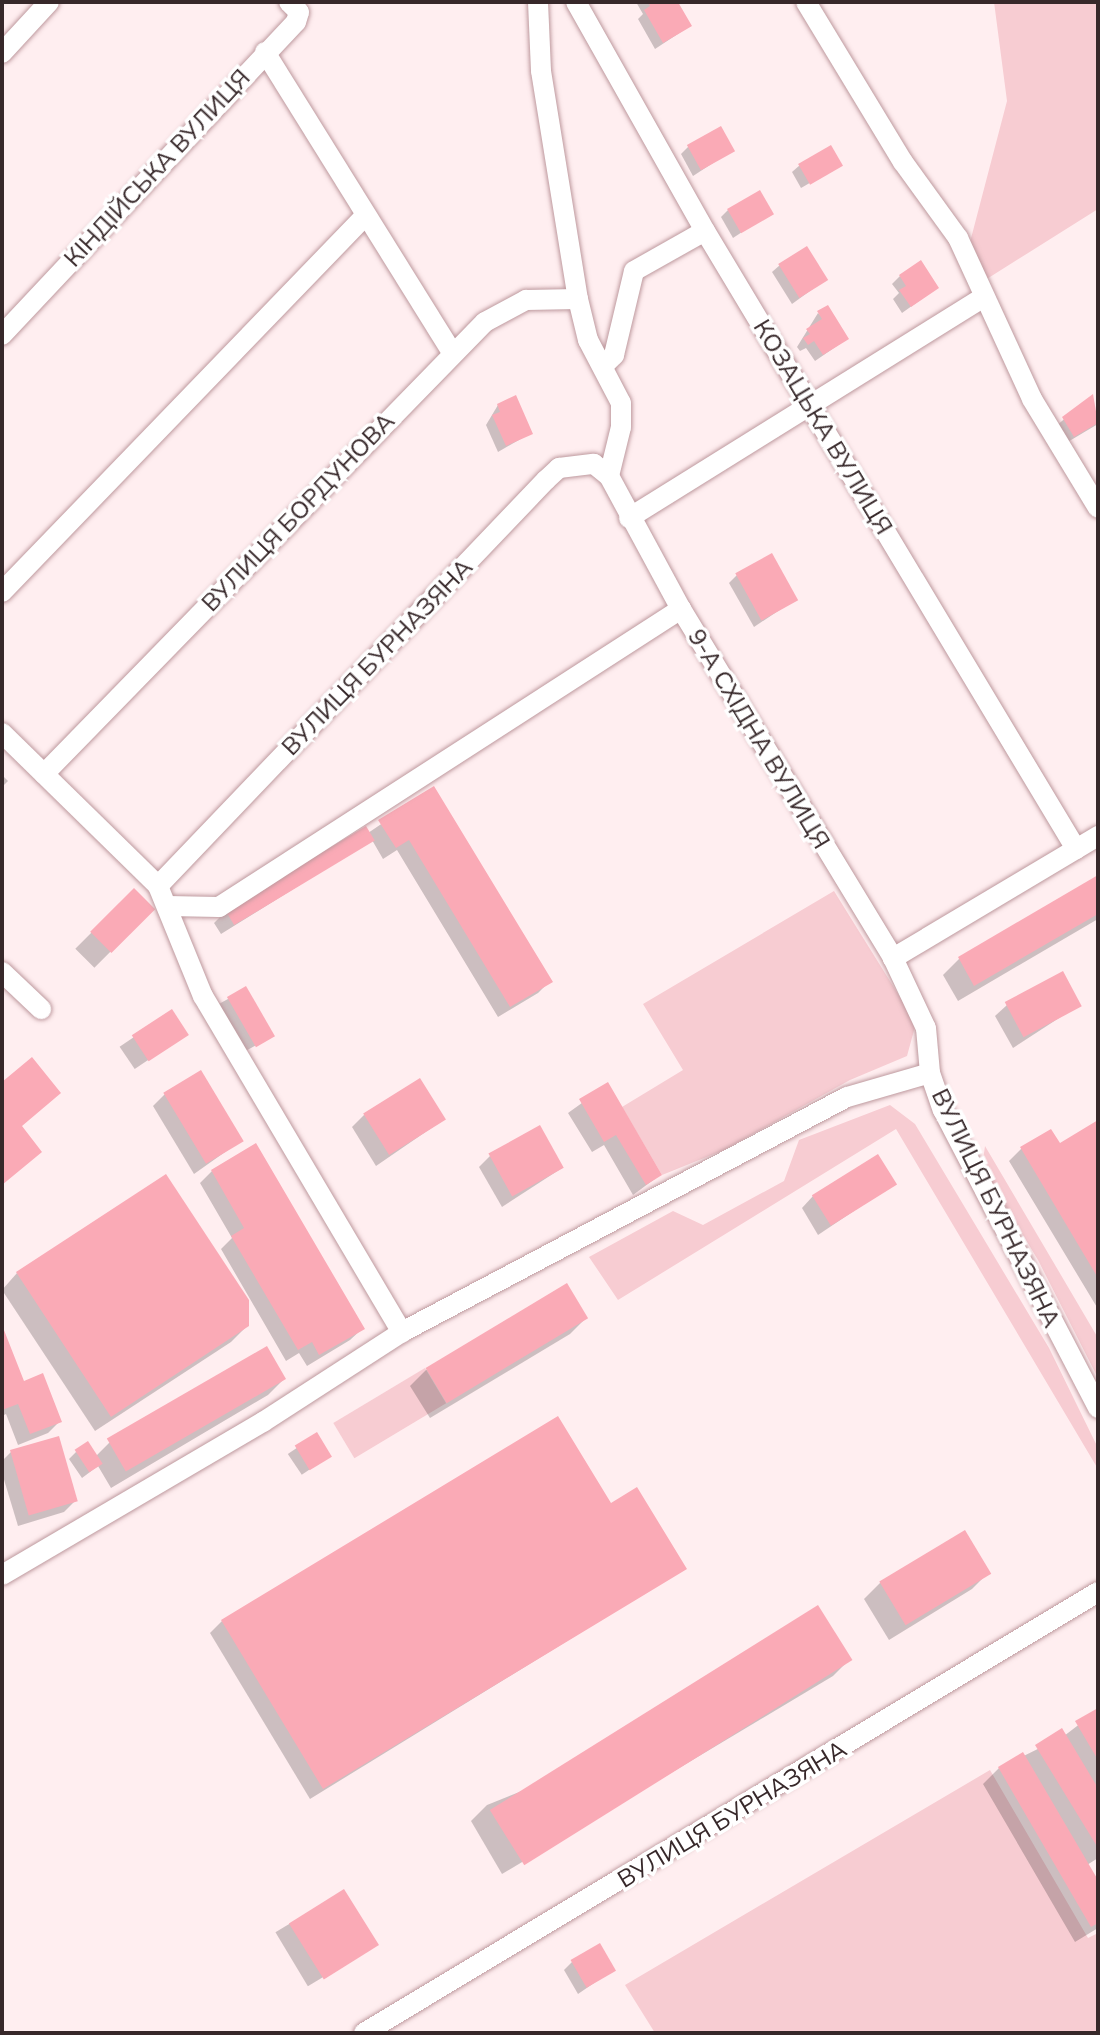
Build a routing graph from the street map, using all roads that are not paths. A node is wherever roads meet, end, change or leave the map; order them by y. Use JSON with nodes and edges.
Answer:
{"nodes":[{"id":1,"x":49,"y":2,"type":"edge"},
{"id":2,"x":289,"y":2,"type":"edge"},
{"id":3,"x":538,"y":2,"type":"edge"},
{"id":4,"x":576,"y":2,"type":"edge"},
{"id":5,"x":806,"y":2,"type":"edge"},
{"id":6,"x":265,"y":52,"type":"junction"},
{"id":7,"x":2,"y":53,"type":"edge"},
{"id":8,"x":364,"y":217,"type":"junction"},
{"id":9,"x":705,"y":231,"type":"junction"},
{"id":10,"x":983,"y":298,"type":"junction"},
{"id":11,"x":578,"y":299,"type":"junction"},
{"id":12,"x":2,"y":335,"type":"edge"},
{"id":13,"x":452,"y":353,"type":"junction"},
{"id":14,"x":605,"y":364,"type":"junction"},
{"id":15,"x":811,"y":404,"type":"junction"},
{"id":16,"x":609,"y":476,"type":"junction"},
{"id":17,"x":1098,"y":508,"type":"edge"},
{"id":18,"x":629,"y":518,"type":"junction"},
{"id":19,"x":2,"y":592,"type":"edge"},
{"id":20,"x":681,"y":609,"type":"junction"},
{"id":21,"x":2,"y":733,"type":"edge"},
{"id":22,"x":44,"y":774,"type":"junction"},
{"id":23,"x":1098,"y":836,"type":"edge"},
{"id":24,"x":1076,"y":849,"type":"junction"},
{"id":25,"x":158,"y":886,"type":"junction"},
{"id":26,"x":168,"y":906,"type":"junction"},
{"id":27,"x":893,"y":958,"type":"junction"},
{"id":28,"x":2,"y":972,"type":"edge"},
{"id":29,"x":41,"y":1009,"type":"dead end"},
{"id":30,"x":930,"y":1073,"type":"junction"},
{"id":31,"x":402,"y":1332,"type":"junction"},
{"id":32,"x":1098,"y":1408,"type":"edge"},
{"id":33,"x":2,"y":1575,"type":"edge"},
{"id":34,"x":1098,"y":1592,"type":"edge"},
{"id":35,"x":364,"y":2033,"type":"edge"}],
"edges":[{"from":1,"to":7,"type":"street"},
{"from":2,"to":6,"type":"street","name":"КІНДІЙСЬКА ВУЛИЦЯ"},
{"from":3,"to":11,"type":"street"},
{"from":4,"to":9,"type":"street","name":"КОЗАЦЬКА ВУЛИЦЯ"},
{"from":5,"to":10,"type":"street"},
{"from":6,"to":8,"type":"street"},
{"from":6,"to":12,"type":"street","name":"КІНДІЙСЬКА ВУЛИЦЯ"},
{"from":8,"to":13,"type":"street"},
{"from":8,"to":19,"type":"street"},
{"from":9,"to":14,"type":"street"},
{"from":9,"to":15,"type":"street","name":"КОЗАЦЬКА ВУЛИЦЯ"},
{"from":10,"to":15,"type":"street"},
{"from":10,"to":17,"type":"street"},
{"from":11,"to":13,"type":"street","name":"ВУЛИЦЯ БОРДУНОВА"},
{"from":11,"to":14,"type":"street"},
{"from":13,"to":22,"type":"street","name":"ВУЛИЦЯ БОРДУНОВА"},
{"from":14,"to":16,"type":"street"},
{"from":15,"to":18,"type":"street"},
{"from":15,"to":24,"type":"street","name":"КОЗАЦЬКА ВУЛИЦЯ"},
{"from":16,"to":18,"type":"street","name":"9-А СХІДНА ВУЛИЦЯ"},
{"from":16,"to":25,"type":"street","name":"ВУЛИЦЯ БУРНАЗЯНА"},
{"from":18,"to":20,"type":"street","name":"9-А СХІДНА ВУЛИЦЯ"},
{"from":20,"to":26,"type":"street"},
{"from":20,"to":27,"type":"street","name":"9-А СХІДНА ВУЛИЦЯ"},
{"from":21,"to":22,"type":"street"},
{"from":22,"to":25,"type":"street"},
{"from":23,"to":24,"type":"street"},
{"from":24,"to":27,"type":"street"},
{"from":25,"to":26,"type":"street"},
{"from":26,"to":31,"type":"street"},
{"from":27,"to":30,"type":"street","name":"ВУЛИЦЯ БУРНАЗЯНА"},
{"from":28,"to":29,"type":"street"},
{"from":30,"to":31,"type":"street"},
{"from":30,"to":32,"type":"street","name":"ВУЛИЦЯ БУРНАЗЯНА"},
{"from":31,"to":33,"type":"street"},
{"from":34,"to":35,"type":"street","name":"ВУЛИЦЯ БУРНАЗЯНА"}]}
